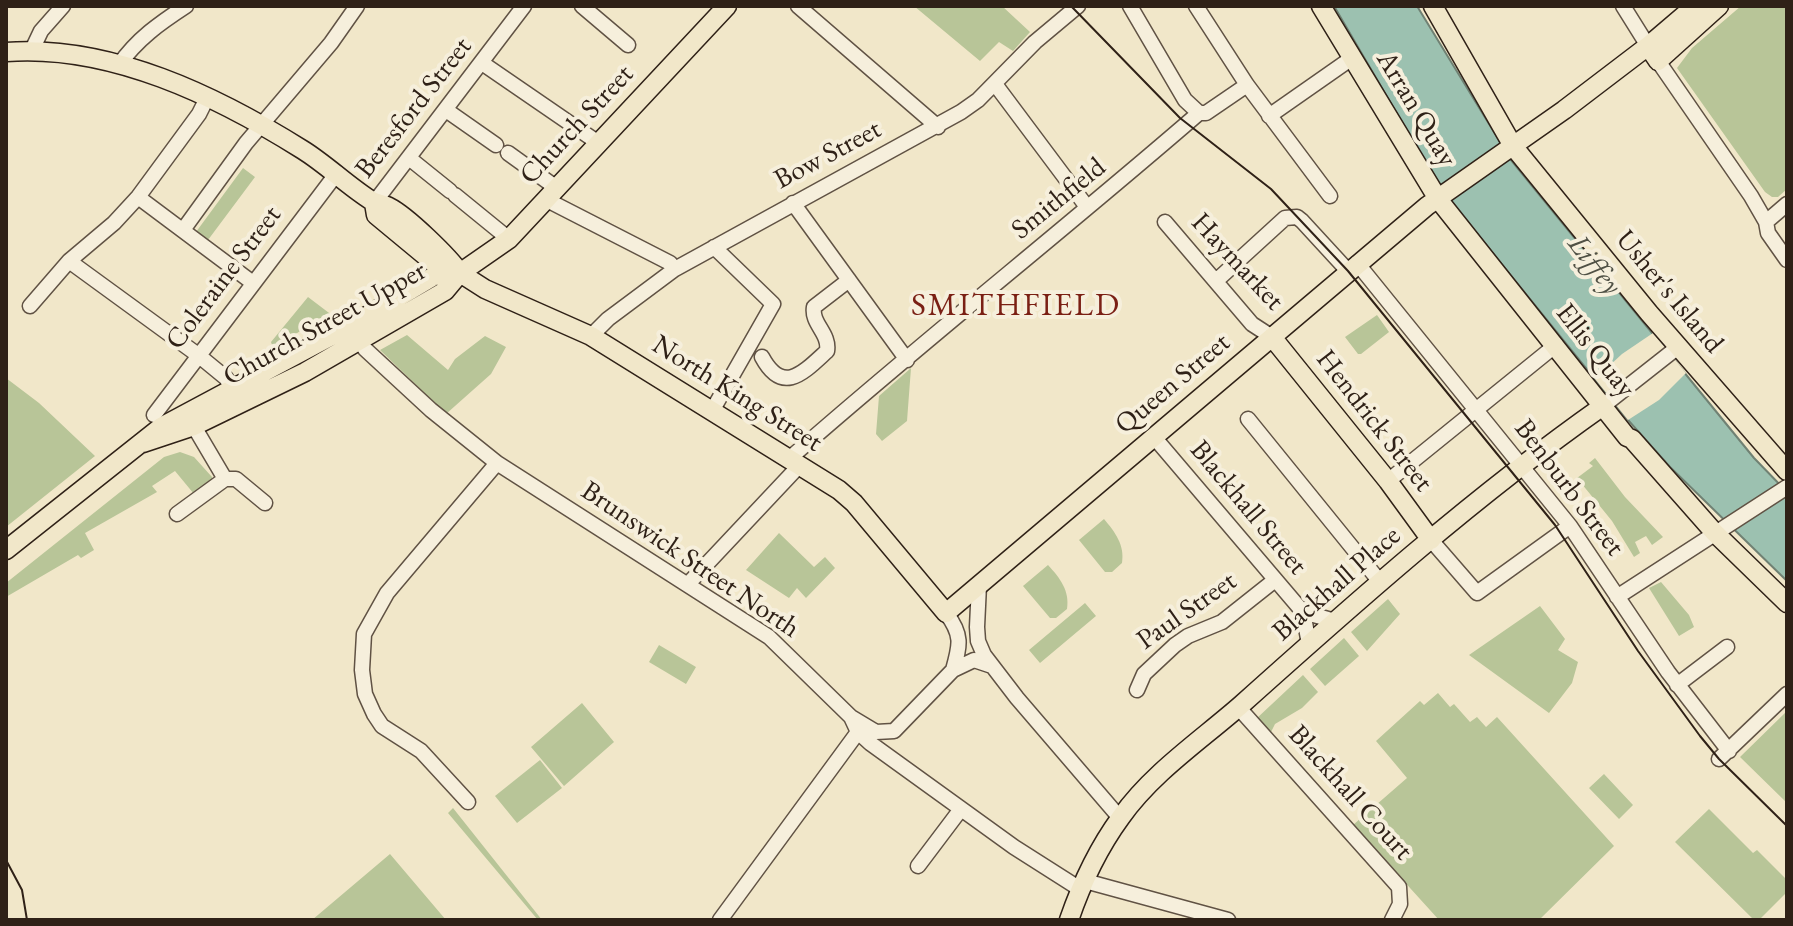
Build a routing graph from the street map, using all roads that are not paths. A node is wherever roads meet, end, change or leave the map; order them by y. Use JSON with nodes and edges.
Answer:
{"nodes":[{"id":1,"x":63,"y":6,"type":"edge"},
{"id":2,"x":186,"y":6,"type":"edge"},
{"id":3,"x":357,"y":6,"type":"edge"},
{"id":4,"x":524,"y":6,"type":"edge"},
{"id":5,"x":582,"y":6,"type":"edge"},
{"id":6,"x":798,"y":6,"type":"edge"},
{"id":7,"x":1078,"y":6,"type":"edge"},
{"id":8,"x":1130,"y":6,"type":"edge"},
{"id":9,"x":1196,"y":6,"type":"edge"},
{"id":10,"x":1321,"y":6,"type":"edge"},
{"id":11,"x":1433,"y":6,"type":"edge"},
{"id":12,"x":1623,"y":6,"type":"edge"},
{"id":13,"x":1695,"y":6,"type":"edge"},
{"id":14,"x":1719,"y":6,"type":"edge"},
{"id":15,"x":718,"y":9,"type":"edge"},
{"id":16,"x":628,"y":45,"type":"dead end"},
{"id":17,"x":32,"y":50,"type":"junction"},
{"id":18,"x":6,"y":52,"type":"edge"},
{"id":19,"x":1653,"y":54,"type":"junction"},
{"id":20,"x":1352,"y":58,"type":"junction"},
{"id":21,"x":482,"y":63,"type":"junction"},
{"id":22,"x":119,"y":65,"type":"junction"},
{"id":23,"x":995,"y":84,"type":"junction"},
{"id":24,"x":1247,"y":85,"type":"junction"},
{"id":25,"x":207,"y":98,"type":"junction"},
{"id":26,"x":446,"y":110,"type":"junction"},
{"id":27,"x":1199,"y":113,"type":"junction"},
{"id":28,"x":1269,"y":116,"type":"junction"},
{"id":29,"x":260,"y":127,"type":"junction"},
{"id":30,"x":938,"y":127,"type":"junction"},
{"id":31,"x":600,"y":144,"type":"junction"},
{"id":32,"x":1509,"y":148,"type":"junction"},
{"id":33,"x":409,"y":158,"type":"junction"},
{"id":34,"x":337,"y":173,"type":"junction"},
{"id":35,"x":552,"y":194,"type":"junction"},
{"id":36,"x":1330,"y":196,"type":"dead end"},
{"id":37,"x":138,"y":197,"type":"junction"},
{"id":38,"x":1440,"y":197,"type":"junction"},
{"id":39,"x":374,"y":203,"type":"junction"},
{"id":40,"x":793,"y":203,"type":"junction"},
{"id":41,"x":1787,"y":204,"type":"edge"},
{"id":42,"x":1087,"y":207,"type":"junction"},
{"id":43,"x":1165,"y":222,"type":"dead end"},
{"id":44,"x":1766,"y":222,"type":"junction"},
{"id":45,"x":183,"y":230,"type":"junction"},
{"id":46,"x":509,"y":239,"type":"junction"},
{"id":47,"x":714,"y":247,"type":"junction"},
{"id":48,"x":414,"y":248,"type":"junction"},
{"id":49,"x":1787,"y":260,"type":"edge"},
{"id":50,"x":69,"y":261,"type":"junction"},
{"id":51,"x":1353,"y":267,"type":"junction"},
{"id":52,"x":675,"y":269,"type":"junction"},
{"id":53,"x":460,"y":273,"type":"junction"},
{"id":54,"x":849,"y":280,"type":"junction"},
{"id":55,"x":1216,"y":281,"type":"junction"},
{"id":56,"x":253,"y":283,"type":"junction"},
{"id":57,"x":398,"y":296,"type":"junction"},
{"id":58,"x":30,"y":306,"type":"dead end"},
{"id":59,"x":355,"y":334,"type":"junction"},
{"id":60,"x":591,"y":336,"type":"junction"},
{"id":61,"x":1272,"y":337,"type":"junction"},
{"id":62,"x":1556,"y":345,"type":"junction"},
{"id":63,"x":1674,"y":350,"type":"junction"},
{"id":64,"x":198,"y":355,"type":"junction"},
{"id":65,"x":762,"y":357,"type":"dead end"},
{"id":66,"x":907,"y":360,"type":"junction"},
{"id":67,"x":236,"y":396,"type":"junction"},
{"id":68,"x":1607,"y":403,"type":"junction"},
{"id":69,"x":712,"y":411,"type":"junction"},
{"id":70,"x":1473,"y":414,"type":"junction"},
{"id":71,"x":154,"y":415,"type":"dead end"},
{"id":72,"x":190,"y":419,"type":"junction"},
{"id":73,"x":1248,"y":419,"type":"dead end"},
{"id":74,"x":1154,"y":437,"type":"junction"},
{"id":75,"x":794,"y":462,"type":"junction"},
{"id":76,"x":497,"y":463,"type":"junction"},
{"id":77,"x":1523,"y":466,"type":"junction"},
{"id":78,"x":225,"y":479,"type":"junction"},
{"id":79,"x":1388,"y":481,"type":"junction"},
{"id":80,"x":1787,"y":482,"type":"edge"},
{"id":81,"x":265,"y":503,"type":"dead end"},
{"id":82,"x":177,"y":514,"type":"dead end"},
{"id":83,"x":1570,"y":526,"type":"junction"},
{"id":84,"x":1720,"y":529,"type":"junction"},
{"id":85,"x":1431,"y":540,"type":"junction"},
{"id":86,"x":6,"y":550,"type":"edge"},
{"id":87,"x":1275,"y":580,"type":"junction"},
{"id":88,"x":1381,"y":583,"type":"junction"},
{"id":89,"x":688,"y":584,"type":"junction"},
{"id":90,"x":979,"y":585,"type":"junction"},
{"id":91,"x":1617,"y":597,"type":"junction"},
{"id":92,"x":1787,"y":603,"type":"edge"},
{"id":93,"x":1303,"y":612,"type":"junction"},
{"id":94,"x":946,"y":613,"type":"junction"},
{"id":95,"x":1335,"y":621,"type":"junction"},
{"id":96,"x":1309,"y":644,"type":"junction"},
{"id":97,"x":1727,"y":647,"type":"dead end"},
{"id":98,"x":992,"y":666,"type":"junction"},
{"id":99,"x":953,"y":670,"type":"junction"},
{"id":100,"x":1677,"y":685,"type":"junction"},
{"id":101,"x":1137,"y":690,"type":"dead end"},
{"id":102,"x":1787,"y":694,"type":"edge"},
{"id":103,"x":1238,"y":707,"type":"junction"},
{"id":104,"x":851,"y":717,"type":"junction"},
{"id":105,"x":858,"y":732,"type":"junction"},
{"id":106,"x":468,"y":802,"type":"dead end"},
{"id":107,"x":961,"y":809,"type":"junction"},
{"id":108,"x":1120,"y":818,"type":"junction"},
{"id":109,"x":918,"y":866,"type":"dead end"},
{"id":110,"x":1083,"y":885,"type":"junction"},
{"id":111,"x":720,"y":920,"type":"edge"},
{"id":112,"x":1069,"y":920,"type":"edge"},
{"id":113,"x":1228,"y":920,"type":"edge"},
{"id":114,"x":1392,"y":920,"type":"edge"}],
"edges":[{"from":1,"to":17,"type":"street"},
{"from":2,"to":22,"type":"street"},
{"from":3,"to":29,"type":"street"},
{"from":4,"to":21,"type":"street","name":"Beresford Street"},
{"from":5,"to":16,"type":"street"},
{"from":6,"to":30,"type":"street"},
{"from":7,"to":23,"type":"street","name":"Bow Street"},
{"from":8,"to":27,"type":"street"},
{"from":9,"to":24,"type":"street"},
{"from":10,"to":20,"type":"main road","name":"Arran Quay"},
{"from":11,"to":32,"type":"main road","name":"Usher's Island"},
{"from":12,"to":19,"type":"street"},
{"from":13,"to":19,"type":"main road"},
{"from":14,"to":19,"type":"main road"},
{"from":15,"to":31,"type":"main road","name":"Church Street"},
{"from":17,"to":18,"type":"main road","name":"North King Street"},
{"from":17,"to":22,"type":"main road","name":"North King Street"},
{"from":19,"to":32,"type":"main road","name":"Queen Street"},
{"from":19,"to":44,"type":"street"},
{"from":20,"to":28,"type":"street"},
{"from":20,"to":38,"type":"main road","name":"Arran Quay"},
{"from":21,"to":26,"type":"street","name":"Beresford Street"},
{"from":21,"to":31,"type":"street"},
{"from":22,"to":25,"type":"main road","name":"North King Street"},
{"from":23,"to":30,"type":"street","name":"Bow Street"},
{"from":23,"to":42,"type":"street"},
{"from":24,"to":27,"type":"street","name":"Smithfield"},
{"from":24,"to":28,"type":"street"},
{"from":25,"to":29,"type":"main road","name":"North King Street"},
{"from":25,"to":37,"type":"street"},
{"from":26,"to":33,"type":"street","name":"Beresford Street"},
{"from":26,"to":35,"type":"street"},
{"from":27,"to":42,"type":"street","name":"Smithfield"},
{"from":28,"to":36,"type":"street"},
{"from":29,"to":34,"type":"main road","name":"North King Street"},
{"from":29,"to":45,"type":"street"},
{"from":30,"to":40,"type":"street","name":"Bow Street"},
{"from":31,"to":35,"type":"main road","name":"Church Street"},
{"from":32,"to":38,"type":"main road","name":"Queen Street"},
{"from":32,"to":63,"type":"main road","name":"Usher's Island"},
{"from":33,"to":39,"type":"street","name":"Beresford Street"},
{"from":33,"to":46,"type":"street"},
{"from":34,"to":39,"type":"main road","name":"North King Street"},
{"from":34,"to":56,"type":"street","name":"Coleraine Street"},
{"from":35,"to":46,"type":"main road","name":"Church Street"},
{"from":35,"to":52,"type":"street"},
{"from":37,"to":45,"type":"street"},
{"from":37,"to":50,"type":"street"},
{"from":38,"to":51,"type":"main road","name":"Queen Street"},
{"from":38,"to":62,"type":"main road","name":"Ellis Quay"},
{"from":39,"to":48,"type":"main road","name":"North King Street"},
{"from":39,"to":53,"type":"main road","name":"North King Street"},
{"from":40,"to":47,"type":"street","name":"Bow Street"},
{"from":40,"to":54,"type":"street"},
{"from":41,"to":44,"type":"street"},
{"from":42,"to":66,"type":"street","name":"Smithfield"},
{"from":43,"to":55,"type":"street","name":"Haymarket"},
{"from":44,"to":49,"type":"street"},
{"from":45,"to":56,"type":"street"},
{"from":46,"to":53,"type":"main road","name":"Church Street"},
{"from":47,"to":52,"type":"street","name":"Bow Street"},
{"from":47,"to":69,"type":"street"},
{"from":48,"to":53,"type":"main road","name":"North King Street"},
{"from":48,"to":57,"type":"main road"},
{"from":50,"to":58,"type":"street"},
{"from":50,"to":64,"type":"street"},
{"from":51,"to":55,"type":"street","name":"Benburb Street"},
{"from":51,"to":61,"type":"main road","name":"Queen Street"},
{"from":51,"to":70,"type":"street","name":"Benburb Street"},
{"from":52,"to":60,"type":"street","name":"Bow Street"},
{"from":53,"to":57,"type":"main road","name":"Church Street Upper"},
{"from":53,"to":59,"type":"main road","name":"Church Street Upper"},
{"from":53,"to":60,"type":"main road","name":"North King Street"},
{"from":54,"to":65,"type":"street"},
{"from":54,"to":66,"type":"street"},
{"from":55,"to":61,"type":"street","name":"Haymarket"},
{"from":56,"to":64,"type":"street","name":"Coleraine Street"},
{"from":57,"to":59,"type":"main road","name":"Church Street Upper"},
{"from":59,"to":67,"type":"main road","name":"Church Street Upper"},
{"from":59,"to":76,"type":"street","name":"Brunswick Street North"},
{"from":60,"to":69,"type":"main road","name":"North King Street"},
{"from":61,"to":74,"type":"main road","name":"Queen Street"},
{"from":61,"to":79,"type":"main road","name":"Hendrick Street"},
{"from":62,"to":68,"type":"main road","name":"Ellis Quay"},
{"from":62,"to":70,"type":"street"},
{"from":63,"to":68,"type":"street"},
{"from":63,"to":80,"type":"main road","name":"Usher's Island"},
{"from":64,"to":67,"type":"street"},
{"from":64,"to":71,"type":"street","name":"Coleraine Street"},
{"from":66,"to":75,"type":"street","name":"Smithfield"},
{"from":67,"to":72,"type":"main road","name":"Church Street Upper"},
{"from":68,"to":77,"type":"main road","name":"Blackhall Place"},
{"from":68,"to":84,"type":"main road","name":"Ellis Quay"},
{"from":69,"to":75,"type":"main road","name":"North King Street"},
{"from":70,"to":77,"type":"street","name":"Benburb Street"},
{"from":70,"to":79,"type":"street"},
{"from":72,"to":78,"type":"street"},
{"from":72,"to":86,"type":"main road","name":"Church Street Upper"},
{"from":73,"to":88,"type":"street"},
{"from":74,"to":87,"type":"street","name":"Blackhall Street"},
{"from":74,"to":90,"type":"main road","name":"Queen Street"},
{"from":75,"to":89,"type":"street","name":"Smithfield"},
{"from":75,"to":94,"type":"main road","name":"North King Street"},
{"from":76,"to":89,"type":"street","name":"Brunswick Street North"},
{"from":76,"to":106,"type":"street"},
{"from":77,"to":83,"type":"street","name":"Benburb Street"},
{"from":77,"to":85,"type":"main road","name":"Blackhall Place"},
{"from":78,"to":81,"type":"street"},
{"from":78,"to":82,"type":"street"},
{"from":79,"to":85,"type":"main road","name":"Hendrick Street"},
{"from":80,"to":84,"type":"street"},
{"from":83,"to":85,"type":"street"},
{"from":83,"to":91,"type":"street","name":"Benburb Street"},
{"from":84,"to":91,"type":"street"},
{"from":84,"to":92,"type":"main road","name":"Ellis Quay"},
{"from":85,"to":88,"type":"main road","name":"Blackhall Place"},
{"from":87,"to":93,"type":"street","name":"Blackhall Street"},
{"from":87,"to":101,"type":"street","name":"Paul Street"},
{"from":88,"to":95,"type":"main road","name":"Blackhall Place"},
{"from":89,"to":104,"type":"street","name":"Brunswick Street North"},
{"from":90,"to":94,"type":"main road","name":"Queen Street"},
{"from":90,"to":98,"type":"street"},
{"from":91,"to":100,"type":"street","name":"Benburb Street"},
{"from":93,"to":95,"type":"street","name":"Blackhall Street"},
{"from":93,"to":96,"type":"street","name":"Blackhall Street"},
{"from":94,"to":99,"type":"street"},
{"from":95,"to":96,"type":"main road","name":"Blackhall Place"},
{"from":96,"to":103,"type":"main road","name":"Blackhall Place"},
{"from":97,"to":100,"type":"street"},
{"from":98,"to":99,"type":"street"},
{"from":98,"to":108,"type":"street"},
{"from":99,"to":104,"type":"street"},
{"from":100,"to":102,"type":"street","name":"Benburb Street"},
{"from":103,"to":108,"type":"main road","name":"Blackhall Place"},
{"from":103,"to":114,"type":"street","name":"Blackhall Court"},
{"from":104,"to":105,"type":"street","name":"Brunswick Street North"},
{"from":105,"to":107,"type":"street","name":"Brunswick Street North"},
{"from":105,"to":111,"type":"street"},
{"from":107,"to":109,"type":"street"},
{"from":107,"to":110,"type":"street","name":"Brunswick Street North"},
{"from":108,"to":110,"type":"main road","name":"Blackhall Place"},
{"from":110,"to":112,"type":"main road","name":"Blackhall Place"},
{"from":110,"to":113,"type":"street","name":"Brunswick Street North"}]}
